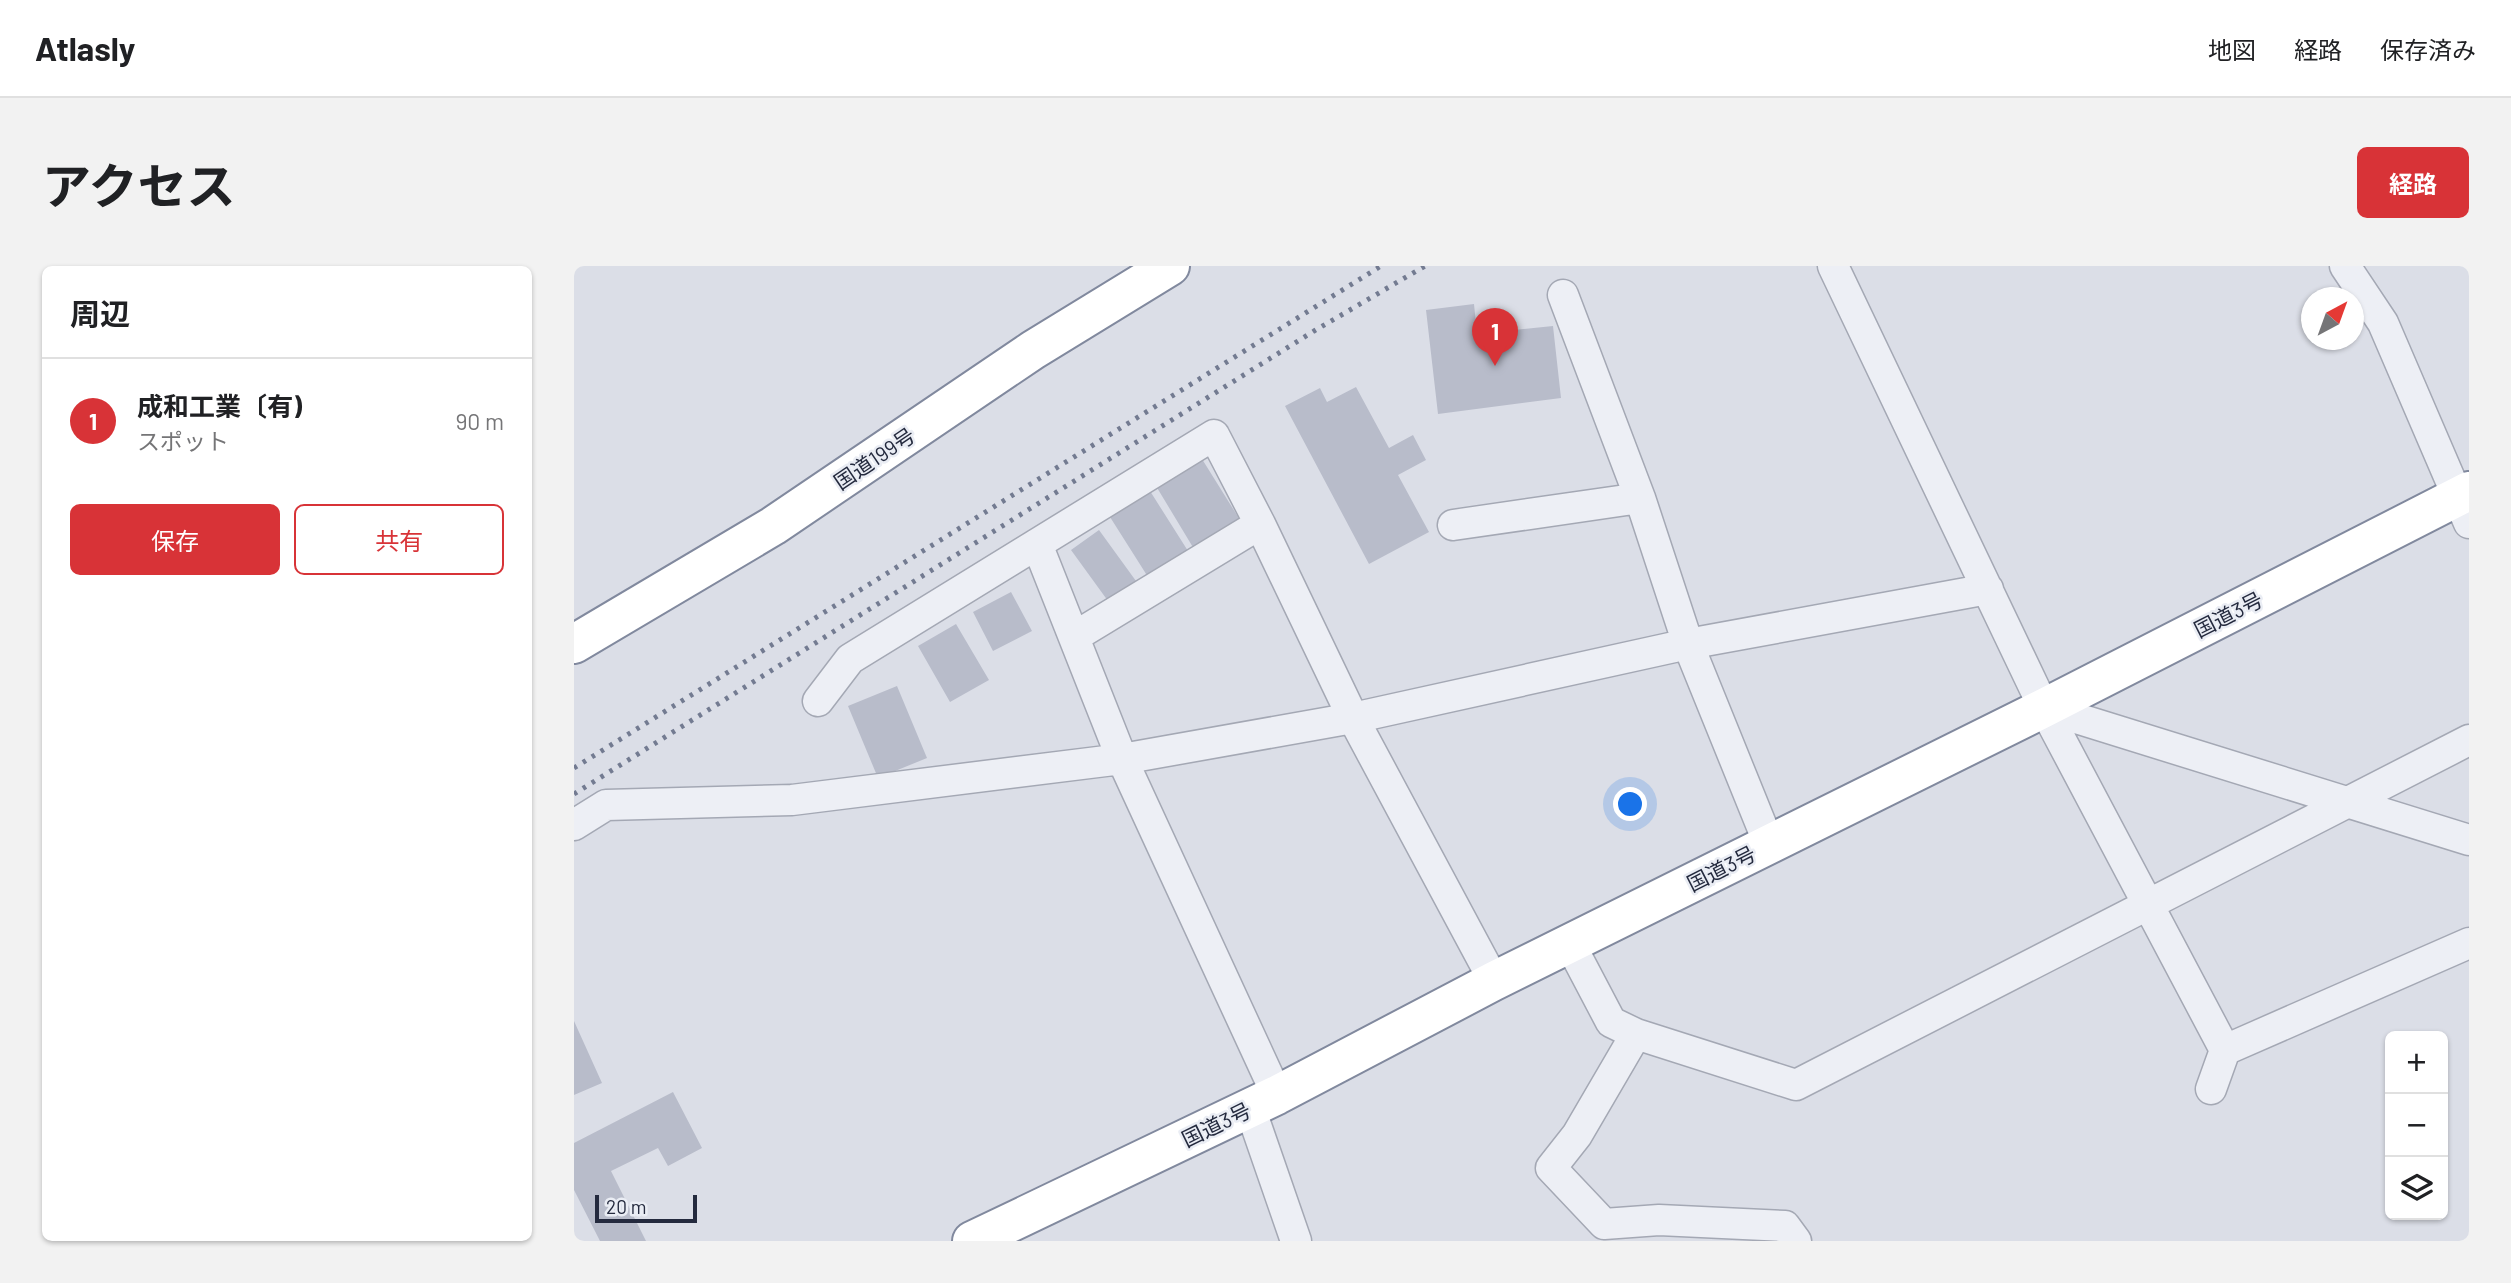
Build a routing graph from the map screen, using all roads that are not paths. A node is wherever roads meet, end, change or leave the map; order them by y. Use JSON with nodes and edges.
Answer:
{"nodes":[{"id":1,"x":1170,"y":266,"type":"edge"},
{"id":2,"x":1833,"y":266,"type":"edge"},
{"id":3,"x":2345,"y":266,"type":"edge"},
{"id":4,"x":1563,"y":295,"type":"dead end"},
{"id":5,"x":1640,"y":498,"type":"junction"},
{"id":6,"x":2465,"y":504,"type":"edge"},
{"id":7,"x":1261,"y":524,"type":"junction"},
{"id":8,"x":1453,"y":525,"type":"dead end"},
{"id":9,"x":1037,"y":544,"type":"junction"},
{"id":10,"x":1988,"y":589,"type":"junction"},
{"id":11,"x":1074,"y":637,"type":"junction"},
{"id":12,"x":574,"y":644,"type":"edge"},
{"id":13,"x":1688,"y":644,"type":"junction"},
{"id":14,"x":818,"y":701,"type":"dead end"},
{"id":15,"x":2044,"y":708,"type":"junction"},
{"id":16,"x":1353,"y":718,"type":"junction"},
{"id":17,"x":2469,"y":740,"type":"edge"},
{"id":18,"x":1122,"y":759,"type":"junction"},
{"id":19,"x":2348,"y":802,"type":"junction"},
{"id":20,"x":574,"y":825,"type":"edge"},
{"id":21,"x":2469,"y":840,"type":"edge"},
{"id":22,"x":1769,"y":844,"type":"junction"},
{"id":23,"x":2148,"y":902,"type":"junction"},
{"id":24,"x":2469,"y":943,"type":"edge"},
{"id":25,"x":1570,"y":944,"type":"junction"},
{"id":26,"x":1494,"y":981,"type":"junction"},
{"id":27,"x":1636,"y":1034,"type":"junction"},
{"id":28,"x":2225,"y":1050,"type":"junction"},
{"id":29,"x":2211,"y":1089,"type":"dead end"},
{"id":30,"x":1263,"y":1102,"type":"junction"},
{"id":31,"x":972,"y":1241,"type":"edge"},
{"id":32,"x":1296,"y":1241,"type":"edge"},
{"id":33,"x":1796,"y":1241,"type":"edge"}],
"edges":[{"from":1,"to":12,"type":"highway","name":"国道199号"},
{"from":2,"to":10,"type":"street"},
{"from":3,"to":6,"type":"street"},
{"from":4,"to":5,"type":"street"},
{"from":5,"to":8,"type":"street"},
{"from":5,"to":13,"type":"street"},
{"from":6,"to":15,"type":"highway","name":"国道3号"},
{"from":7,"to":9,"type":"street"},
{"from":7,"to":11,"type":"street"},
{"from":7,"to":16,"type":"street"},
{"from":9,"to":11,"type":"street"},
{"from":9,"to":14,"type":"street"},
{"from":10,"to":13,"type":"street"},
{"from":10,"to":15,"type":"street"},
{"from":11,"to":18,"type":"street"},
{"from":13,"to":16,"type":"street"},
{"from":13,"to":22,"type":"street"},
{"from":15,"to":19,"type":"street"},
{"from":15,"to":22,"type":"highway","name":"国道3号"},
{"from":15,"to":23,"type":"street"},
{"from":16,"to":18,"type":"street"},
{"from":16,"to":26,"type":"street"},
{"from":17,"to":19,"type":"street"},
{"from":18,"to":20,"type":"street"},
{"from":18,"to":30,"type":"street"},
{"from":19,"to":21,"type":"street"},
{"from":19,"to":23,"type":"street"},
{"from":22,"to":25,"type":"highway","name":"国道3号"},
{"from":23,"to":27,"type":"street"},
{"from":23,"to":28,"type":"street"},
{"from":24,"to":28,"type":"street"},
{"from":25,"to":26,"type":"highway","name":"国道3号"},
{"from":25,"to":27,"type":"street"},
{"from":26,"to":30,"type":"highway","name":"国道3号"},
{"from":27,"to":33,"type":"street"},
{"from":28,"to":29,"type":"street"},
{"from":30,"to":31,"type":"highway","name":"国道3号"},
{"from":30,"to":32,"type":"street"}]}
